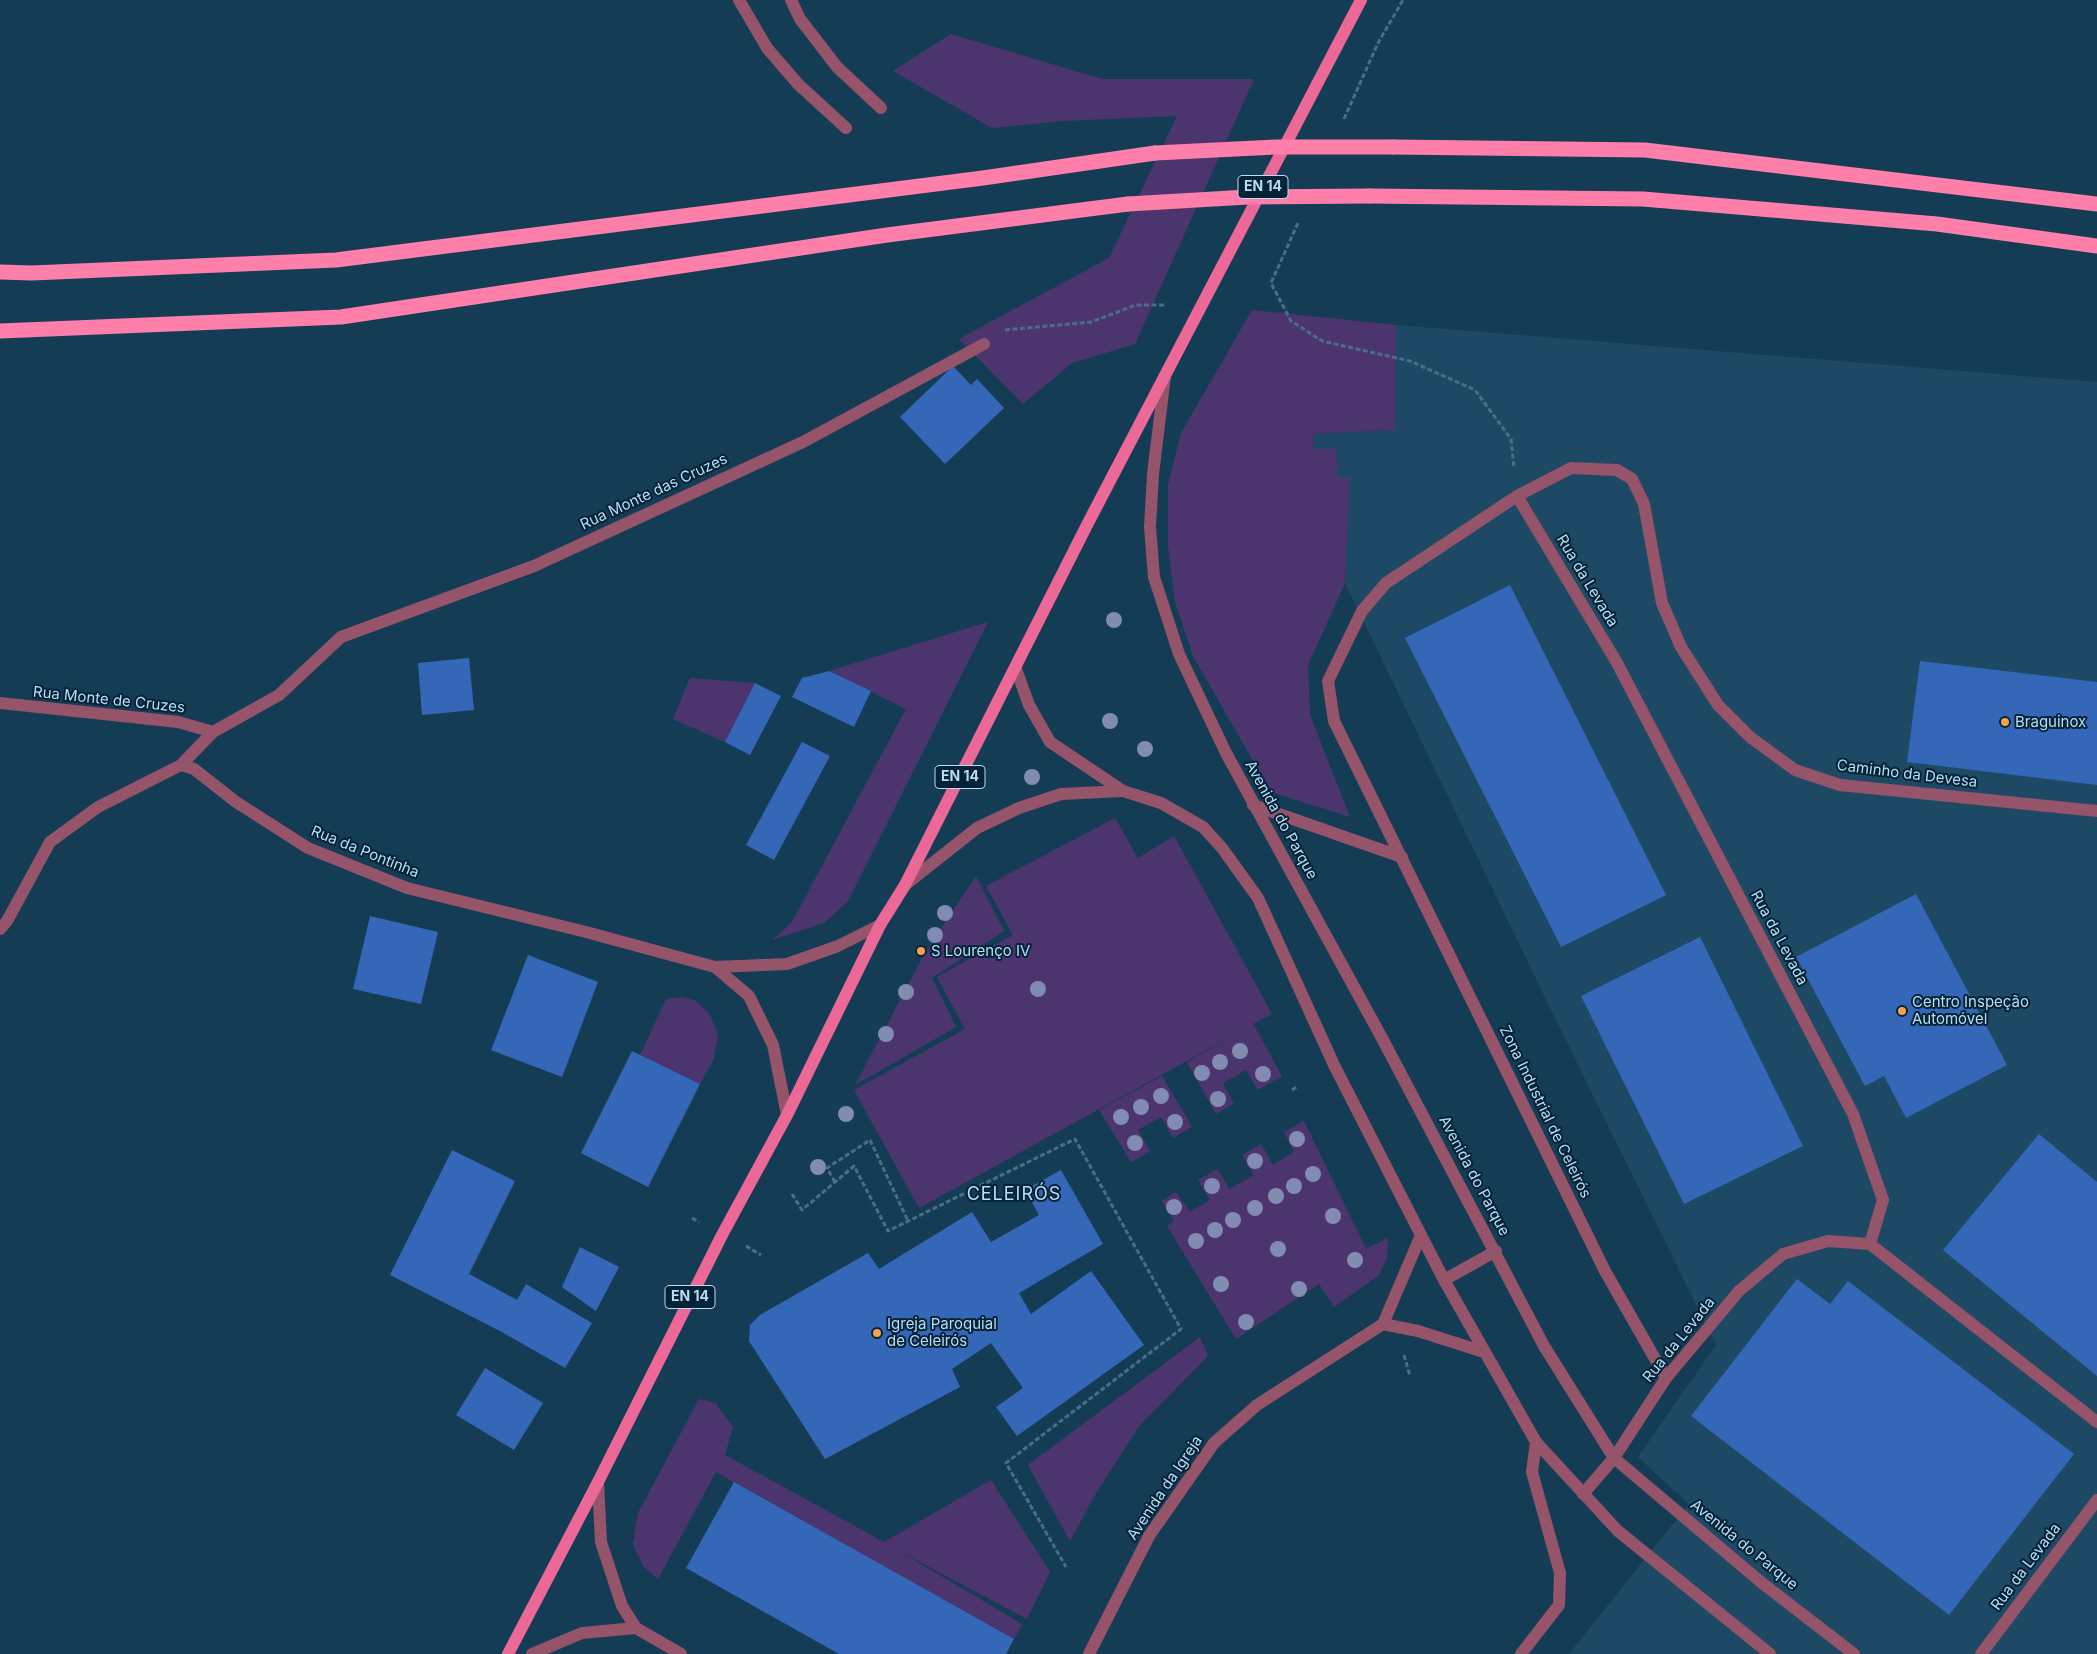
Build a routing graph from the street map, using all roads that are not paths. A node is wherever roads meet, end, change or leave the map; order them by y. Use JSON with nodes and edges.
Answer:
{"nodes":[{"id":1,"x":739,"y":0,"type":"edge"},
{"id":2,"x":791,"y":0,"type":"edge"},
{"id":3,"x":1361,"y":0,"type":"edge"},
{"id":4,"x":881,"y":108,"type":"dead end"},
{"id":5,"x":846,"y":128,"type":"dead end"},
{"id":6,"x":2097,"y":204,"type":"edge"},
{"id":7,"x":2097,"y":246,"type":"edge"},
{"id":8,"x":0,"y":272,"type":"edge"},
{"id":9,"x":0,"y":331,"type":"edge"},
{"id":10,"x":984,"y":344,"type":"road end"},
{"id":11,"x":1166,"y":373,"type":"junction"},
{"id":12,"x":1517,"y":496,"type":"junction"},
{"id":13,"x":1016,"y":669,"type":"junction"},
{"id":14,"x":0,"y":703,"type":"edge"},
{"id":15,"x":213,"y":732,"type":"junction"},
{"id":16,"x":181,"y":764,"type":"junction"},
{"id":17,"x":1123,"y":791,"type":"junction"},
{"id":18,"x":1253,"y":805,"type":"junction"},
{"id":19,"x":2097,"y":811,"type":"edge"},
{"id":20,"x":1402,"y":858,"type":"junction"},
{"id":21,"x":905,"y":885,"type":"junction"},
{"id":22,"x":880,"y":925,"type":"junction"},
{"id":23,"x":0,"y":929,"type":"edge"},
{"id":24,"x":715,"y":967,"type":"junction"},
{"id":25,"x":787,"y":1115,"type":"junction"},
{"id":26,"x":1422,"y":1235,"type":"junction"},
{"id":27,"x":1870,"y":1244,"type":"junction"},
{"id":28,"x":1496,"y":1251,"type":"junction"},
{"id":29,"x":1444,"y":1280,"type":"junction"},
{"id":30,"x":1383,"y":1324,"type":"junction"},
{"id":31,"x":1484,"y":1352,"type":"junction"},
{"id":32,"x":1666,"y":1378,"type":"junction"},
{"id":33,"x":2097,"y":1422,"type":"edge"},
{"id":34,"x":1536,"y":1442,"type":"junction"},
{"id":35,"x":1614,"y":1458,"type":"junction"},
{"id":36,"x":598,"y":1482,"type":"junction"},
{"id":37,"x":1583,"y":1494,"type":"junction"},
{"id":38,"x":2097,"y":1500,"type":"edge"},
{"id":39,"x":636,"y":1628,"type":"junction"},
{"id":40,"x":508,"y":1654,"type":"edge"},
{"id":41,"x":532,"y":1654,"type":"edge"},
{"id":42,"x":682,"y":1654,"type":"edge"},
{"id":43,"x":1089,"y":1654,"type":"edge"},
{"id":44,"x":1521,"y":1654,"type":"edge"},
{"id":45,"x":1770,"y":1654,"type":"edge"},
{"id":46,"x":1854,"y":1654,"type":"edge"},
{"id":47,"x":1981,"y":1654,"type":"edge"}],
"edges":[{"from":1,"to":5,"type":"street"},
{"from":2,"to":4,"type":"street"},
{"from":3,"to":11,"type":"main road","number":"EN 14"},
{"from":6,"to":8,"type":"highway","bridge":true},
{"from":7,"to":9,"type":"highway","bridge":true},
{"from":10,"to":15,"type":"street","name":"Rua Monte das Cruzes"},
{"from":11,"to":13,"type":"main road","number":"EN 14"},
{"from":11,"to":18,"type":"street","name":"Avenida do Parque"},
{"from":12,"to":19,"type":"street","name":"Caminho da Devesa"},
{"from":12,"to":20,"type":"street"},
{"from":12,"to":27,"type":"street","name":"Rua da Levada"},
{"from":13,"to":17,"type":"street"},
{"from":13,"to":21,"type":"main road","number":"EN 14"},
{"from":14,"to":15,"type":"street","name":"Rua Monte de Cruzes"},
{"from":15,"to":16,"type":"street","name":"Rua Monte das Cruzes"},
{"from":16,"to":23,"type":"street"},
{"from":16,"to":24,"type":"street","name":"Rua da Pontinha"},
{"from":17,"to":21,"type":"street"},
{"from":17,"to":26,"type":"street"},
{"from":18,"to":20,"type":"street"},
{"from":18,"to":28,"type":"street","name":"Avenida do Parque"},
{"from":20,"to":32,"type":"street","name":"Zona Industrial de Celeirós"},
{"from":21,"to":22,"type":"main road","number":"EN 14"},
{"from":22,"to":24,"type":"street","name":"Rua da Pontinha"},
{"from":22,"to":25,"type":"main road","number":"EN 14"},
{"from":24,"to":25,"type":"street","name":"Rua da Pontinha"},
{"from":25,"to":36,"type":"main road","number":"EN 14"},
{"from":26,"to":29,"type":"street"},
{"from":26,"to":30,"type":"street"},
{"from":27,"to":32,"type":"street","name":"Rua da Levada"},
{"from":27,"to":33,"type":"street"},
{"from":28,"to":29,"type":"street","name":"Avenida do Parque"},
{"from":28,"to":35,"type":"street","name":"Avenida do Parque"},
{"from":29,"to":31,"type":"street"},
{"from":30,"to":31,"type":"street"},
{"from":30,"to":43,"type":"street","name":"Avenida da Igreja"},
{"from":31,"to":34,"type":"street"},
{"from":32,"to":35,"type":"street","name":"Rua da Levada"},
{"from":34,"to":37,"type":"street"},
{"from":34,"to":44,"type":"street"},
{"from":35,"to":37,"type":"street"},
{"from":35,"to":46,"type":"street","name":"Avenida do Parque"},
{"from":36,"to":39,"type":"street"},
{"from":36,"to":40,"type":"main road","number":"EN 14"},
{"from":37,"to":45,"type":"street"},
{"from":38,"to":47,"type":"street","name":"Rua da Levada"},
{"from":39,"to":41,"type":"street"},
{"from":39,"to":42,"type":"street"}]}
